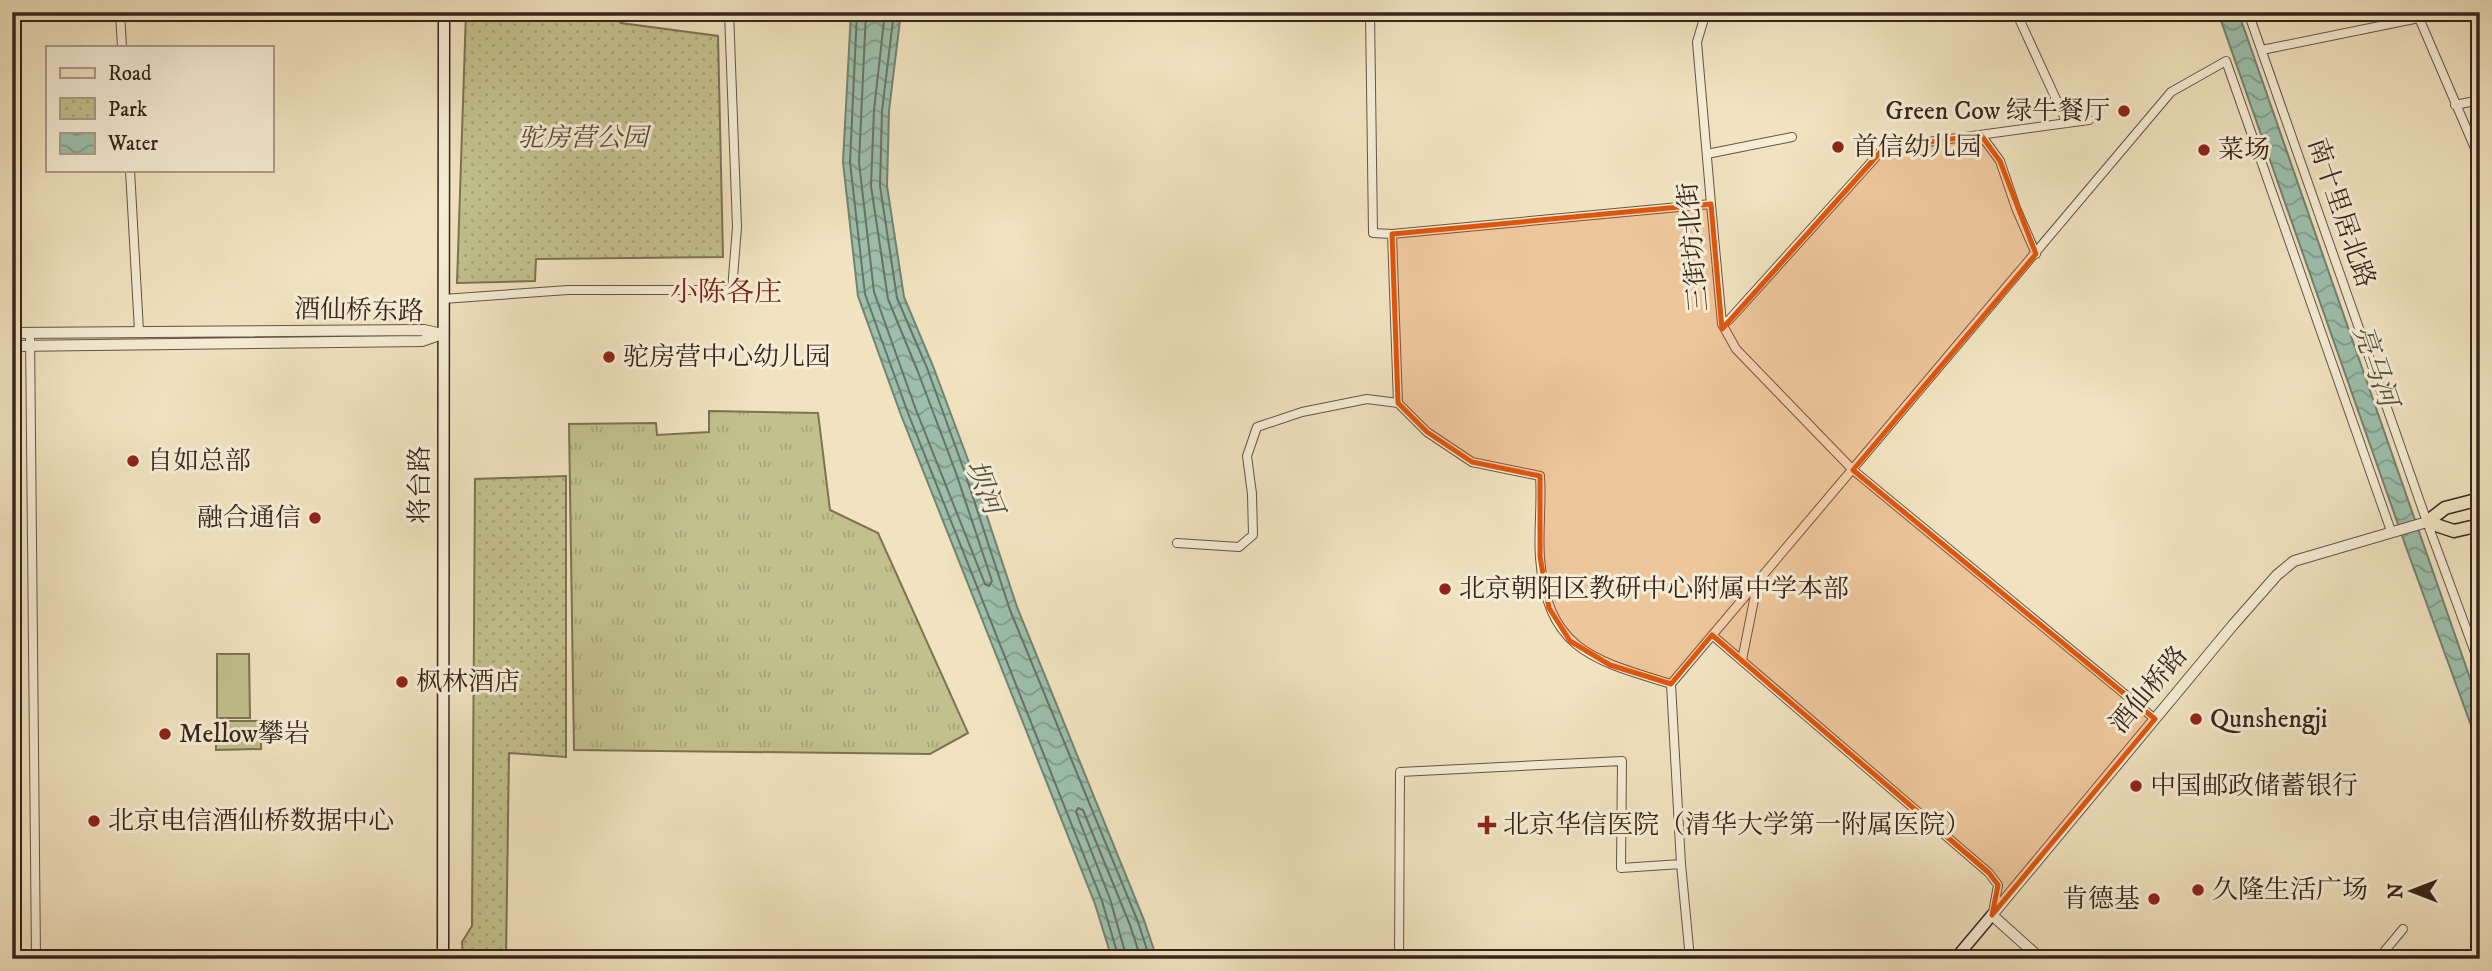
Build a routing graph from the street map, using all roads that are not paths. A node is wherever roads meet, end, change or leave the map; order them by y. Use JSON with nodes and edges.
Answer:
{"nodes":[{"id":1,"x":120,"y":12,"type":"edge"},
{"id":2,"x":444,"y":12,"type":"edge"},
{"id":3,"x":729,"y":12,"type":"edge"},
{"id":4,"x":1370,"y":12,"type":"edge"},
{"id":5,"x":1706,"y":12,"type":"edge"},
{"id":6,"x":2016,"y":12,"type":"edge"},
{"id":7,"x":2248,"y":12,"type":"edge"},
{"id":8,"x":2419,"y":15,"type":"edge"},
{"id":9,"x":122,"y":46,"type":"edge"},
{"id":10,"x":2262,"y":50,"type":"junction"},
{"id":11,"x":2480,"y":100,"type":"edge"},
{"id":12,"x":2455,"y":105,"type":"junction"},
{"id":13,"x":2089,"y":120,"type":"dead end"},
{"id":14,"x":2067,"y":123,"type":"junction"},
{"id":15,"x":1981,"y":135,"type":"junction"},
{"id":16,"x":1792,"y":137,"type":"dead end"},
{"id":17,"x":1707,"y":154,"type":"junction"},
{"id":18,"x":2480,"y":160,"type":"edge"},
{"id":19,"x":130,"y":172,"type":"edge"},
{"id":20,"x":1711,"y":204,"type":"junction"},
{"id":21,"x":1392,"y":234,"type":"junction"},
{"id":22,"x":2036,"y":254,"type":"junction"},
{"id":23,"x":443,"y":299,"type":"junction"},
{"id":24,"x":1721,"y":324,"type":"junction"},
{"id":25,"x":139,"y":331,"type":"junction"},
{"id":26,"x":12,"y":332,"type":"edge"},
{"id":27,"x":30,"y":332,"type":"junction"},
{"id":28,"x":442,"y":334,"type":"junction"},
{"id":29,"x":12,"y":346,"type":"edge"},
{"id":30,"x":30,"y":346,"type":"junction"},
{"id":31,"x":1398,"y":403,"type":"junction"},
{"id":32,"x":1853,"y":470,"type":"junction"},
{"id":33,"x":2480,"y":499,"type":"edge"},
{"id":34,"x":2427,"y":522,"type":"junction"},
{"id":35,"x":2480,"y":524,"type":"edge"},
{"id":36,"x":2391,"y":531,"type":"junction"},
{"id":37,"x":1177,"y":543,"type":"dead end"},
{"id":38,"x":1759,"y":578,"type":"junction"},
{"id":39,"x":1712,"y":635,"type":"junction"},
{"id":40,"x":1742,"y":660,"type":"junction"},
{"id":41,"x":2480,"y":666,"type":"edge"},
{"id":42,"x":1671,"y":684,"type":"junction"},
{"id":43,"x":2155,"y":719,"type":"junction"},
{"id":44,"x":1681,"y":864,"type":"junction"},
{"id":45,"x":1992,"y":915,"type":"junction"},
{"id":46,"x":2403,"y":929,"type":"dead end"},
{"id":47,"x":36,"y":959,"type":"edge"},
{"id":48,"x":443,"y":959,"type":"edge"},
{"id":49,"x":1399,"y":959,"type":"edge"},
{"id":50,"x":1690,"y":959,"type":"edge"},
{"id":51,"x":1955,"y":959,"type":"edge"},
{"id":52,"x":2041,"y":959,"type":"edge"},
{"id":53,"x":2378,"y":959,"type":"edge"}],
"edges":[{"from":1,"to":9,"type":"street"},
{"from":2,"to":23,"type":"main road","name":"将台路"},
{"from":3,"to":23,"type":"street"},
{"from":4,"to":21,"type":"street"},
{"from":5,"to":17,"type":"street","name":"三街坊北街"},
{"from":6,"to":14,"type":"street"},
{"from":7,"to":10,"type":"street","name":"南十里居北路"},
{"from":8,"to":10,"type":"street"},
{"from":8,"to":12,"type":"street"},
{"from":10,"to":34,"type":"street","name":"南十里居北路"},
{"from":11,"to":12,"type":"street"},
{"from":12,"to":18,"type":"street"},
{"from":13,"to":14,"type":"street"},
{"from":14,"to":15,"type":"street"},
{"from":15,"to":22,"type":"street"},
{"from":15,"to":24,"type":"street"},
{"from":16,"to":17,"type":"street"},
{"from":17,"to":20,"type":"street","name":"三街坊北街"},
{"from":19,"to":25,"type":"street"},
{"from":20,"to":21,"type":"street"},
{"from":20,"to":24,"type":"street","name":"三街坊北街"},
{"from":21,"to":31,"type":"street"},
{"from":22,"to":32,"type":"street"},
{"from":22,"to":36,"type":"street"},
{"from":23,"to":28,"type":"main road","name":"将台路"},
{"from":24,"to":32,"type":"street","name":"三街坊北街"},
{"from":25,"to":27,"type":"street","name":"酒仙桥东路"},
{"from":25,"to":28,"type":"street","name":"酒仙桥东路"},
{"from":26,"to":27,"type":"street","name":"酒仙桥东路"},
{"from":27,"to":30,"type":"street"},
{"from":28,"to":30,"type":"street","name":"酒仙桥东路"},
{"from":28,"to":48,"type":"main road","name":"将台路"},
{"from":29,"to":30,"type":"street","name":"酒仙桥东路"},
{"from":30,"to":47,"type":"street"},
{"from":31,"to":37,"type":"street"},
{"from":31,"to":42,"type":"street"},
{"from":32,"to":38,"type":"street"},
{"from":32,"to":43,"type":"street","name":"三街坊北街"},
{"from":33,"to":34,"type":"main road","name":"酒仙桥路"},
{"from":34,"to":35,"type":"main road","name":"酒仙桥路"},
{"from":34,"to":36,"type":"street","name":"酒仙桥路"},
{"from":34,"to":41,"type":"street","name":"南十里居北路"},
{"from":36,"to":43,"type":"street","name":"酒仙桥路"},
{"from":38,"to":39,"type":"street"},
{"from":38,"to":40,"type":"street"},
{"from":39,"to":40,"type":"street"},
{"from":39,"to":42,"type":"street"},
{"from":40,"to":45,"type":"street"},
{"from":42,"to":44,"type":"street"},
{"from":43,"to":45,"type":"street","name":"酒仙桥路"},
{"from":44,"to":49,"type":"street"},
{"from":44,"to":50,"type":"street"},
{"from":45,"to":51,"type":"main road","name":"酒仙桥路"},
{"from":45,"to":52,"type":"street"},
{"from":46,"to":53,"type":"street"}]}
